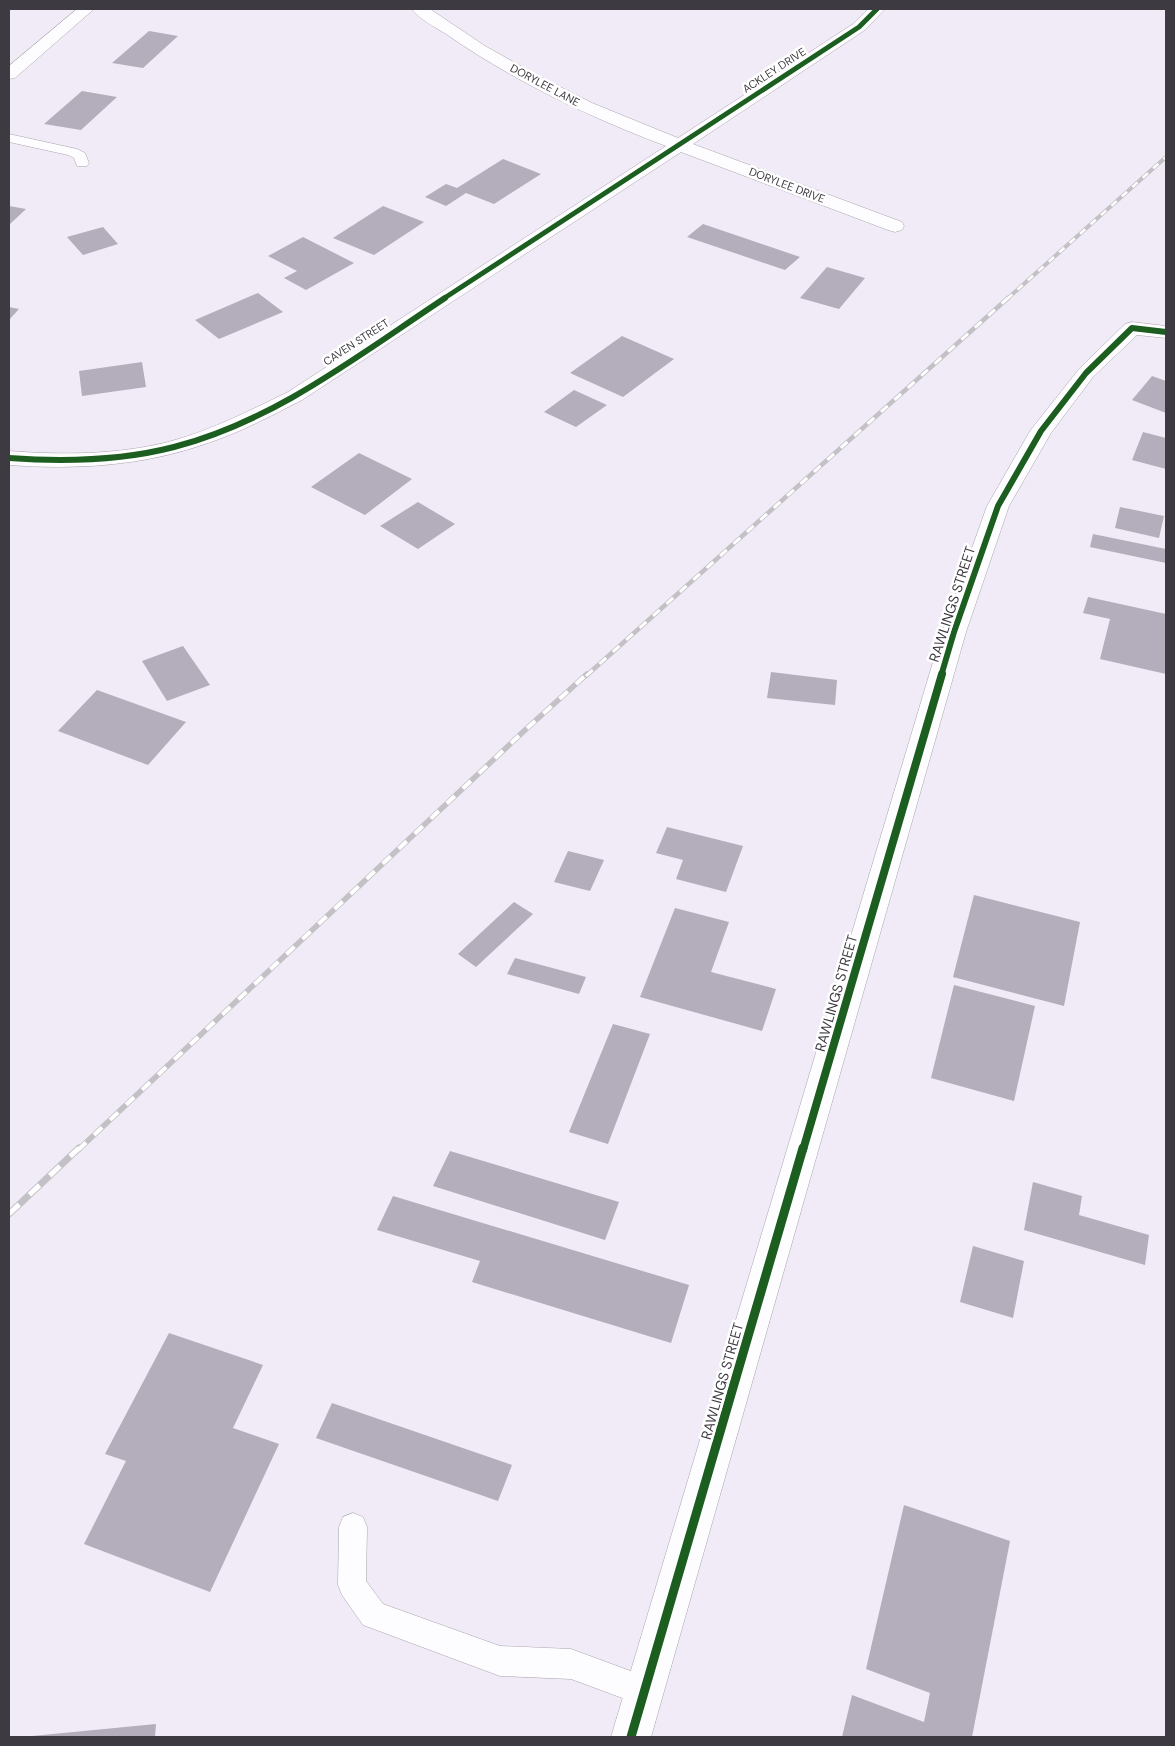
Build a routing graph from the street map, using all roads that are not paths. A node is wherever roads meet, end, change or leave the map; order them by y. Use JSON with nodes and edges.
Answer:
{"nodes":[{"id":1,"x":86,"y":9,"type":"edge"},
{"id":2,"x":420,"y":9,"type":"edge"},
{"id":3,"x":877,"y":9,"type":"edge"},
{"id":4,"x":9,"y":74,"type":"edge"},
{"id":5,"x":9,"y":138,"type":"edge"},
{"id":6,"x":679,"y":145,"type":"junction"},
{"id":7,"x":82,"y":163,"type":"dead end"},
{"id":8,"x":895,"y":226,"type":"dead end"},
{"id":9,"x":1166,"y":332,"type":"edge"},
{"id":10,"x":9,"y":458,"type":"edge"},
{"id":11,"x":353,"y":1527,"type":"dead end"},
{"id":12,"x":644,"y":1690,"type":"junction"},
{"id":13,"x":631,"y":1737,"type":"edge"}],
"edges":[{"from":1,"to":4,"type":"street"},
{"from":2,"to":6,"type":"street","name":"DORYLEE LANE"},
{"from":3,"to":6,"type":"street","name":"ACKLEY DRIVE"},
{"from":5,"to":7,"type":"lane"},
{"from":6,"to":8,"type":"street","name":"DORYLEE DRIVE"},
{"from":6,"to":10,"type":"street","name":"CAVEN STREET"},
{"from":9,"to":12,"type":"street","name":"RAWLINGS STREET"},
{"from":11,"to":12,"type":"lane"},
{"from":12,"to":13,"type":"street","name":"RAWLINGS STREET"}]}
